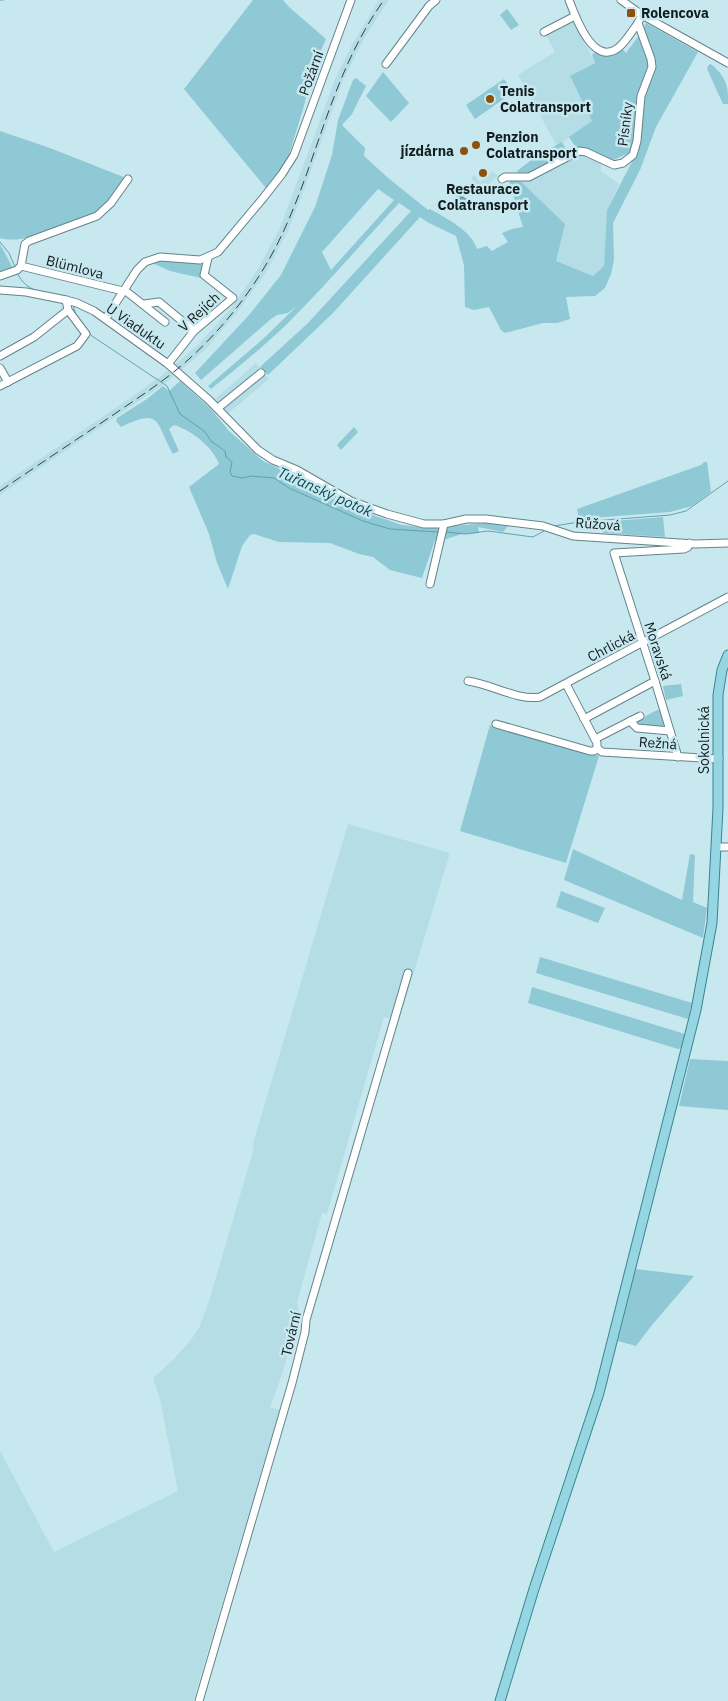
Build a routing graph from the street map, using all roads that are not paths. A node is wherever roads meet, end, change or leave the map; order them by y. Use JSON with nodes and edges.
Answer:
{"nodes":[{"id":1,"x":352,"y":0,"type":"edge"},
{"id":2,"x":436,"y":0,"type":"edge"},
{"id":3,"x":570,"y":0,"type":"edge"},
{"id":4,"x":621,"y":0,"type":"edge"},
{"id":5,"x":642,"y":15,"type":"junction"},
{"id":6,"x":575,"y":16,"type":"junction"},
{"id":7,"x":638,"y":23,"type":"junction"},
{"id":8,"x":544,"y":32,"type":"dead end"},
{"id":9,"x":728,"y":63,"type":"edge"},
{"id":10,"x":386,"y":64,"type":"dead end"},
{"id":11,"x":128,"y":179,"type":"dead end"},
{"id":12,"x":502,"y":179,"type":"dead end"},
{"id":13,"x":208,"y":258,"type":"junction"},
{"id":14,"x":17,"y":269,"type":"junction"},
{"id":15,"x":0,"y":276,"type":"edge"},
{"id":16,"x":0,"y":290,"type":"edge"},
{"id":17,"x":123,"y":292,"type":"junction"},
{"id":18,"x":66,"y":300,"type":"junction"},
{"id":19,"x":144,"y":304,"type":"junction"},
{"id":20,"x":68,"y":310,"type":"junction"},
{"id":21,"x":106,"y":318,"type":"junction"},
{"id":22,"x":165,"y":322,"type":"dead end"},
{"id":23,"x":194,"y":331,"type":"junction"},
{"id":24,"x":0,"y":356,"type":"edge"},
{"id":25,"x":168,"y":364,"type":"junction"},
{"id":26,"x":0,"y":368,"type":"edge"},
{"id":27,"x":261,"y":373,"type":"dead end"},
{"id":28,"x":8,"y":382,"type":"junction"},
{"id":29,"x":0,"y":386,"type":"edge"},
{"id":30,"x":218,"y":408,"type":"junction"},
{"id":31,"x":507,"y":522,"type":"joint"},
{"id":32,"x":444,"y":524,"type":"junction"},
{"id":33,"x":689,"y":543,"type":"junction"},
{"id":34,"x":728,"y":543,"type":"edge"},
{"id":35,"x":614,"y":553,"type":"joint"},
{"id":36,"x":430,"y":584,"type":"dead end"},
{"id":37,"x":728,"y":596,"type":"edge"},
{"id":38,"x":642,"y":643,"type":"junction"},
{"id":39,"x":728,"y":655,"type":"edge"},
{"id":40,"x":468,"y":681,"type":"dead end"},
{"id":41,"x":656,"y":681,"type":"junction"},
{"id":42,"x":566,"y":684,"type":"junction"},
{"id":43,"x":640,"y":716,"type":"dead end"},
{"id":44,"x":584,"y":719,"type":"junction"},
{"id":45,"x":630,"y":721,"type":"junction"},
{"id":46,"x":496,"y":724,"type":"dead end"},
{"id":47,"x":670,"y":731,"type":"junction"},
{"id":48,"x":595,"y":739,"type":"junction"},
{"id":49,"x":597,"y":748,"type":"junction"},
{"id":50,"x":678,"y":757,"type":"junction"},
{"id":51,"x":719,"y":759,"type":"junction"},
{"id":52,"x":716,"y":847,"type":"junction"},
{"id":53,"x":728,"y":847,"type":"edge"},
{"id":54,"x":408,"y":973,"type":"dead end"},
{"id":55,"x":198,"y":1701,"type":"edge"},
{"id":56,"x":500,"y":1701,"type":"edge"}],
"edges":[{"from":1,"to":13,"type":"street","name":"Požární"},
{"from":2,"to":10,"type":"street"},
{"from":3,"to":6,"type":"street"},
{"from":4,"to":5,"type":"street"},
{"from":5,"to":7,"type":"street"},
{"from":5,"to":9,"type":"street"},
{"from":6,"to":7,"type":"street"},
{"from":6,"to":8,"type":"street"},
{"from":7,"to":12,"type":"street","name":"Písníky"},
{"from":11,"to":14,"type":"street"},
{"from":13,"to":17,"type":"street"},
{"from":13,"to":23,"type":"street","name":"V Rejích"},
{"from":14,"to":15,"type":"street"},
{"from":14,"to":17,"type":"street","name":"Blümlova"},
{"from":16,"to":18,"type":"street","name":"U Viaduktu"},
{"from":17,"to":19,"type":"street","name":"Blümlova"},
{"from":17,"to":21,"type":"street"},
{"from":18,"to":20,"type":"street"},
{"from":18,"to":21,"type":"street","name":"U Viaduktu"},
{"from":19,"to":22,"type":"street"},
{"from":19,"to":23,"type":"street"},
{"from":20,"to":24,"type":"street"},
{"from":20,"to":28,"type":"street"},
{"from":21,"to":25,"type":"street","name":"U Viaduktu"},
{"from":23,"to":25,"type":"street","name":"V Rejích"},
{"from":25,"to":30,"type":"street","name":"U Viaduktu"},
{"from":26,"to":28,"type":"street"},
{"from":27,"to":30,"type":"street"},
{"from":28,"to":29,"type":"street"},
{"from":30,"to":32,"type":"street","name":"U Viaduktu"},
{"from":31,"to":32,"type":"street","name":"U Viaduktu"},
{"from":31,"to":33,"type":"street","name":"Růžová"},
{"from":32,"to":36,"type":"street"},
{"from":33,"to":34,"type":"street","name":"Růžová"},
{"from":33,"to":35,"type":"street","name":"Růžová"},
{"from":35,"to":38,"type":"street","name":"Moravská"},
{"from":37,"to":38,"type":"street","name":"Chrlická"},
{"from":38,"to":41,"type":"street","name":"Moravská"},
{"from":38,"to":42,"type":"street","name":"Chrlická"},
{"from":39,"to":51,"type":"main road","name":"Sokolnická"},
{"from":40,"to":42,"type":"street","name":"Chrlická"},
{"from":41,"to":44,"type":"street"},
{"from":41,"to":47,"type":"street","name":"Moravská"},
{"from":42,"to":44,"type":"street"},
{"from":43,"to":45,"type":"street"},
{"from":44,"to":48,"type":"street"},
{"from":45,"to":47,"type":"street"},
{"from":45,"to":48,"type":"street"},
{"from":46,"to":49,"type":"street","name":"Režná"},
{"from":47,"to":50,"type":"street","name":"Moravská"},
{"from":48,"to":49,"type":"street"},
{"from":49,"to":50,"type":"street","name":"Režná"},
{"from":50,"to":51,"type":"street","name":"Režná"},
{"from":51,"to":52,"type":"main road","name":"Sokolnická"},
{"from":52,"to":53,"type":"street"},
{"from":52,"to":56,"type":"main road","name":"Sokolnická"},
{"from":54,"to":55,"type":"street","name":"Tovární"}]}
